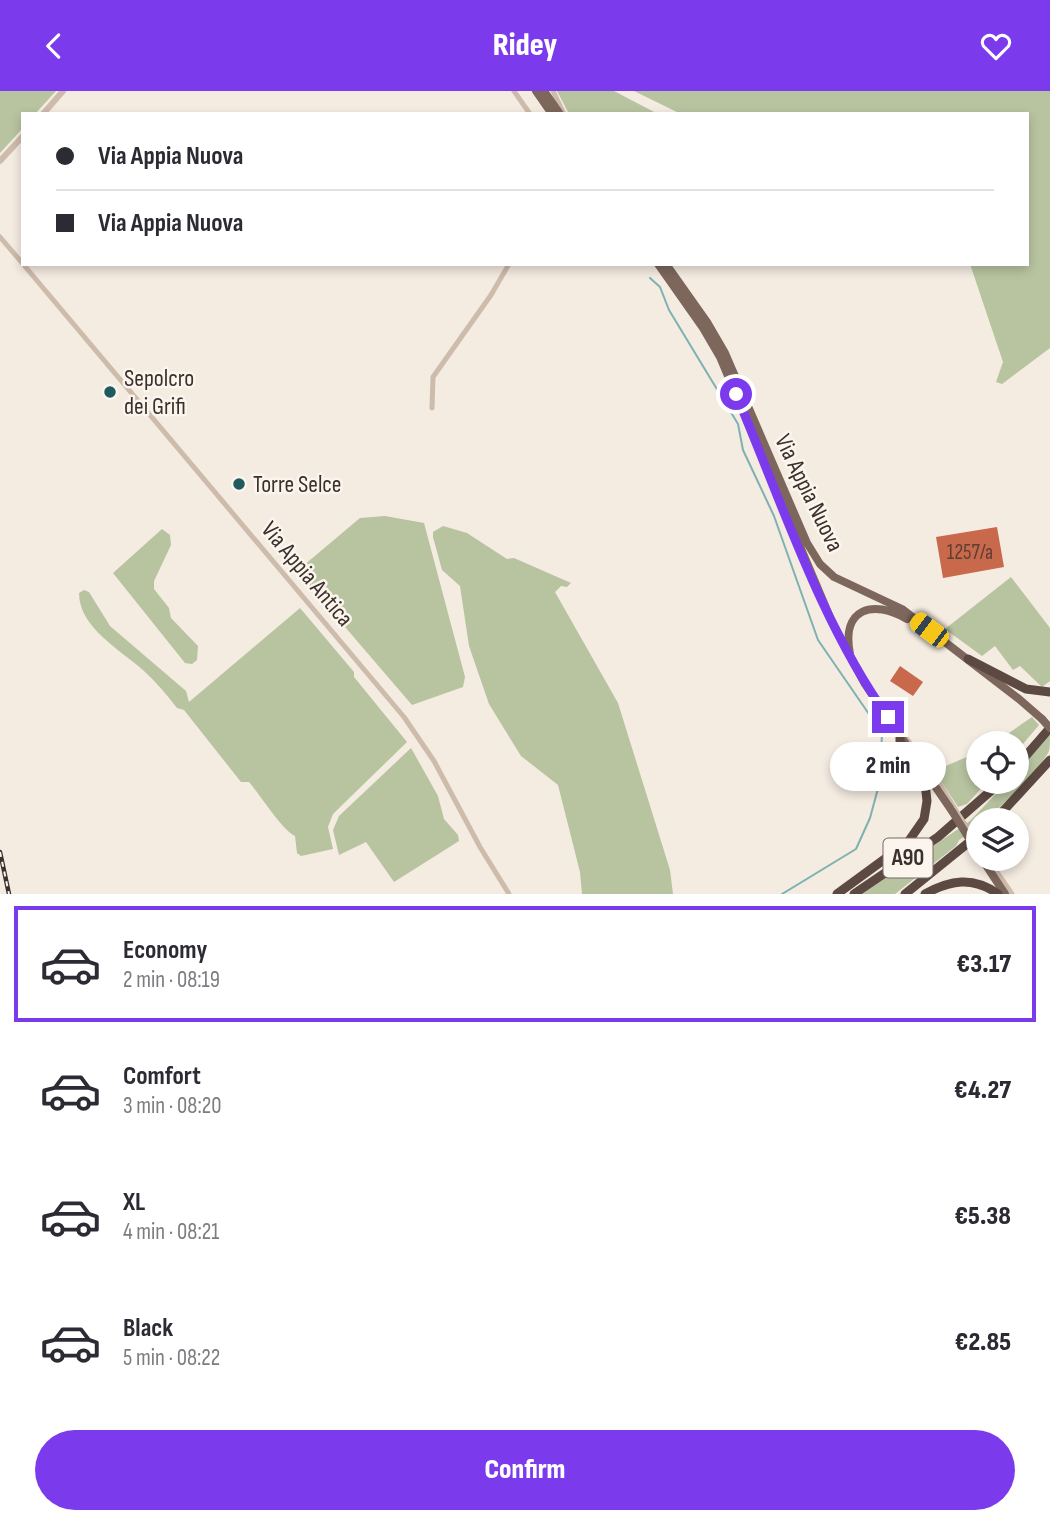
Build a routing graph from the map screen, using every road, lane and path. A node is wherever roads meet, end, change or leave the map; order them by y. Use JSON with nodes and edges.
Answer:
{"nodes":[{"id":1,"x":63,"y":91,"type":"edge"},
{"id":2,"x":514,"y":91,"type":"edge"},
{"id":3,"x":536,"y":91,"type":"edge"},
{"id":4,"x":544,"y":91,"type":"edge"},
{"id":5,"x":553,"y":91,"type":"edge"},
{"id":6,"x":45,"y":112,"type":"edge"},
{"id":7,"x":529,"y":112,"type":"edge"},
{"id":8,"x":551,"y":112,"type":"edge"},
{"id":9,"x":560,"y":112,"type":"edge"},
{"id":10,"x":561,"y":112,"type":"edge"},
{"id":11,"x":21,"y":138,"type":"edge"},
{"id":12,"x":0,"y":161,"type":"edge"},
{"id":13,"x":0,"y":237,"type":"edge"},
{"id":14,"x":21,"y":262,"type":"edge"},
{"id":15,"x":25,"y":266,"type":"edge"},
{"id":16,"x":508,"y":266,"type":"edge"},
{"id":17,"x":659,"y":266,"type":"edge"},
{"id":18,"x":667,"y":266,"type":"edge"},
{"id":19,"x":432,"y":408,"type":"dead end"},
{"id":20,"x":914,"y":619,"type":"junction"},
{"id":21,"x":968,"y":659,"type":"junction"},
{"id":22,"x":852,"y":662,"type":"junction"},
{"id":23,"x":1050,"y":692,"type":"edge"},
{"id":24,"x":888,"y":717,"type":"junction"},
{"id":25,"x":1050,"y":728,"type":"edge"},
{"id":26,"x":900,"y":734,"type":"junction"},
{"id":27,"x":1029,"y":752,"type":"edge"},
{"id":28,"x":1050,"y":760,"type":"edge"},
{"id":29,"x":987,"y":794,"type":"edge"},
{"id":30,"x":1006,"y":808,"type":"edge"},
{"id":31,"x":953,"y":810,"type":"junction"},
{"id":32,"x":966,"y":828,"type":"edge"},
{"id":33,"x":966,"y":831,"type":"edge"},
{"id":34,"x":966,"y":845,"type":"edge"},
{"id":35,"x":991,"y":871,"type":"edge"},
{"id":36,"x":993,"y":871,"type":"edge"},
{"id":37,"x":509,"y":894,"type":"edge"},
{"id":38,"x":837,"y":894,"type":"edge"},
{"id":39,"x":854,"y":894,"type":"edge"},
{"id":40,"x":905,"y":894,"type":"edge"},
{"id":41,"x":925,"y":894,"type":"edge"},
{"id":42,"x":998,"y":894,"type":"edge"},
{"id":43,"x":1005,"y":894,"type":"edge"},
{"id":44,"x":1012,"y":894,"type":"edge"}],
"edges":[{"from":1,"to":6,"type":"street"},
{"from":2,"to":7,"type":"street"},
{"from":3,"to":8,"type":"main road"},
{"from":4,"to":9,"type":"main road"},
{"from":5,"to":10,"type":"street"},
{"from":11,"to":12,"type":"street"},
{"from":13,"to":14,"type":"street","name":"Via Appia Antica"},
{"from":15,"to":37,"type":"street","name":"Via Appia Antica"},
{"from":16,"to":19,"type":"street"},
{"from":17,"to":22,"type":"main road","name":"Via Appia Nuova"},
{"from":18,"to":20,"type":"main road","name":"Via Appia Nuova"},
{"from":20,"to":21,"type":"main road","name":"Via Appia Nuova"},
{"from":20,"to":22,"type":"main road"},
{"from":21,"to":23,"type":"highway"},
{"from":21,"to":25,"type":"main road","name":"Via Appia Nuova","bridge":true},
{"from":22,"to":24,"type":"main road","name":"Via Appia Nuova"},
{"from":24,"to":26,"type":"main road","name":"Via Appia Nuova"},
{"from":24,"to":31,"type":"street","name":"Via Appia Nuova"},
{"from":25,"to":27,"type":"highway"},
{"from":26,"to":31,"type":"main road","name":"Via Appia Nuova"},
{"from":26,"to":38,"type":"highway"},
{"from":28,"to":30,"type":"highway"},
{"from":29,"to":39,"type":"highway","number":"A90"},
{"from":31,"to":32,"type":"street","name":"Via Appia Nuova","bridge":true},
{"from":31,"to":33,"type":"main road","name":"Via Appia Nuova","bridge":true},
{"from":34,"to":40,"type":"highway","number":"A90"},
{"from":35,"to":43,"type":"main road","name":"Via Appia Nuova"},
{"from":36,"to":44,"type":"street","name":"Via Appia Nuova"},
{"from":41,"to":42,"type":"highway"}]}
